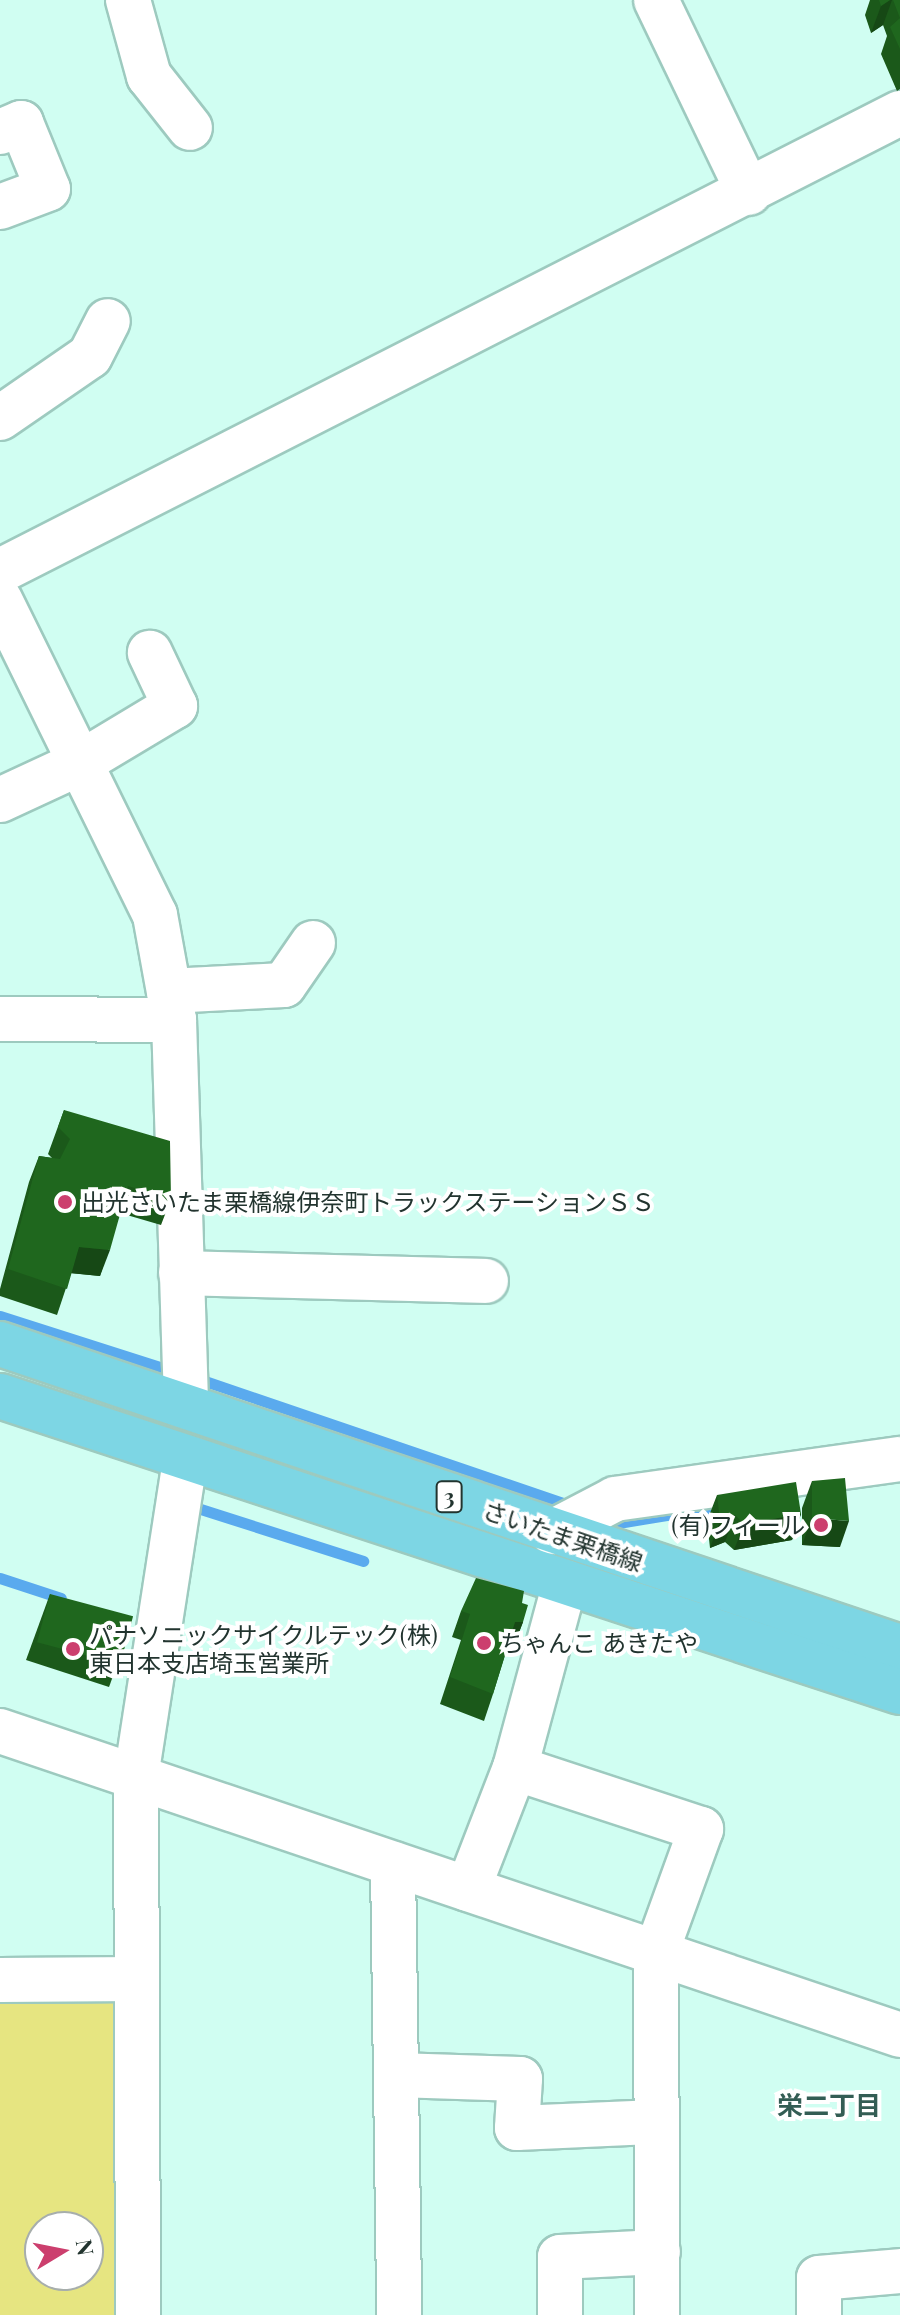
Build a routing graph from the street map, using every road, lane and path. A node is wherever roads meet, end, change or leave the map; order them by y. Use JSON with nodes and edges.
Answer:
{"nodes":[{"id":1,"x":128,"y":0,"type":"edge"},
{"id":2,"x":656,"y":0,"type":"edge"},
{"id":3,"x":900,"y":113,"type":"edge"},
{"id":4,"x":190,"y":128,"type":"dead end"},
{"id":5,"x":0,"y":132,"type":"edge"},
{"id":6,"x":749,"y":193,"type":"junction"},
{"id":7,"x":0,"y":207,"type":"edge"},
{"id":8,"x":108,"y":321,"type":"dead end"},
{"id":9,"x":0,"y":418,"type":"edge"},
{"id":10,"x":0,"y":571,"type":"edge"},
{"id":11,"x":0,"y":600,"type":"edge"},
{"id":12,"x":150,"y":653,"type":"dead end"},
{"id":13,"x":80,"y":763,"type":"junction"},
{"id":14,"x":0,"y":800,"type":"edge"},
{"id":15,"x":313,"y":943,"type":"dead end"},
{"id":16,"x":171,"y":1006,"type":"junction"},
{"id":17,"x":0,"y":1019,"type":"edge"},
{"id":18,"x":181,"y":1273,"type":"junction"},
{"id":19,"x":486,"y":1281,"type":"dead end"},
{"id":20,"x":0,"y":1344,"type":"edge"},
{"id":21,"x":0,"y":1396,"type":"edge"},
{"id":22,"x":186,"y":1406,"type":"junction"},
{"id":23,"x":900,"y":1459,"type":"edge"},
{"id":24,"x":180,"y":1487,"type":"junction"},
{"id":25,"x":552,"y":1532,"type":"junction"},
{"id":26,"x":565,"y":1583,"type":"junction"},
{"id":27,"x":900,"y":1647,"type":"edge"},
{"id":28,"x":900,"y":1692,"type":"edge"},
{"id":29,"x":0,"y":1731,"type":"edge"},
{"id":30,"x":515,"y":1768,"type":"junction"},
{"id":31,"x":136,"y":1777,"type":"junction"},
{"id":32,"x":393,"y":1864,"type":"junction"},
{"id":33,"x":468,"y":1889,"type":"junction"},
{"id":34,"x":656,"y":1953,"type":"junction"},
{"id":35,"x":137,"y":1979,"type":"junction"},
{"id":36,"x":0,"y":1980,"type":"edge"},
{"id":37,"x":900,"y":2035,"type":"edge"},
{"id":38,"x":396,"y":2075,"type":"junction"},
{"id":39,"x":657,"y":2122,"type":"junction"},
{"id":40,"x":658,"y":2252,"type":"junction"},
{"id":41,"x":900,"y":2271,"type":"edge"},
{"id":42,"x":138,"y":2315,"type":"edge"},
{"id":43,"x":399,"y":2315,"type":"edge"},
{"id":44,"x":560,"y":2315,"type":"edge"},
{"id":45,"x":657,"y":2315,"type":"edge"},
{"id":46,"x":819,"y":2315,"type":"edge"}],
"edges":[{"from":1,"to":4,"type":"street"},
{"from":2,"to":6,"type":"street"},
{"from":3,"to":6,"type":"street"},
{"from":5,"to":7,"type":"street"},
{"from":6,"to":10,"type":"street"},
{"from":8,"to":9,"type":"street"},
{"from":11,"to":13,"type":"street"},
{"from":12,"to":13,"type":"street"},
{"from":13,"to":14,"type":"street"},
{"from":13,"to":16,"type":"street"},
{"from":15,"to":16,"type":"street"},
{"from":16,"to":17,"type":"street"},
{"from":16,"to":18,"type":"street"},
{"from":18,"to":19,"type":"street"},
{"from":18,"to":22,"type":"street"},
{"from":20,"to":22,"type":"main road","name":"さいたま栗橋線","number":"3"},
{"from":21,"to":24,"type":"main road","name":"さいたま栗橋線","number":"3"},
{"from":22,"to":25,"type":"main road","name":"さいたま栗橋線","number":"3"},
{"from":23,"to":25,"type":"street"},
{"from":24,"to":26,"type":"main road","name":"さいたま栗橋線","number":"3"},
{"from":24,"to":31,"type":"street"},
{"from":25,"to":27,"type":"main road","name":"さいたま栗橋線","number":"3"},
{"from":26,"to":28,"type":"main road","name":"さいたま栗橋線","number":"3"},
{"from":26,"to":30,"type":"street"},
{"from":29,"to":31,"type":"street"},
{"from":30,"to":33,"type":"street"},
{"from":30,"to":34,"type":"street"},
{"from":31,"to":32,"type":"street"},
{"from":31,"to":35,"type":"street"},
{"from":32,"to":33,"type":"street"},
{"from":32,"to":38,"type":"street"},
{"from":33,"to":34,"type":"street"},
{"from":34,"to":37,"type":"street"},
{"from":34,"to":39,"type":"street"},
{"from":35,"to":36,"type":"street"},
{"from":35,"to":42,"type":"street"},
{"from":38,"to":39,"type":"street"},
{"from":38,"to":43,"type":"street"},
{"from":39,"to":40,"type":"street"},
{"from":40,"to":44,"type":"street"},
{"from":40,"to":45,"type":"street"},
{"from":41,"to":46,"type":"street"}]}
